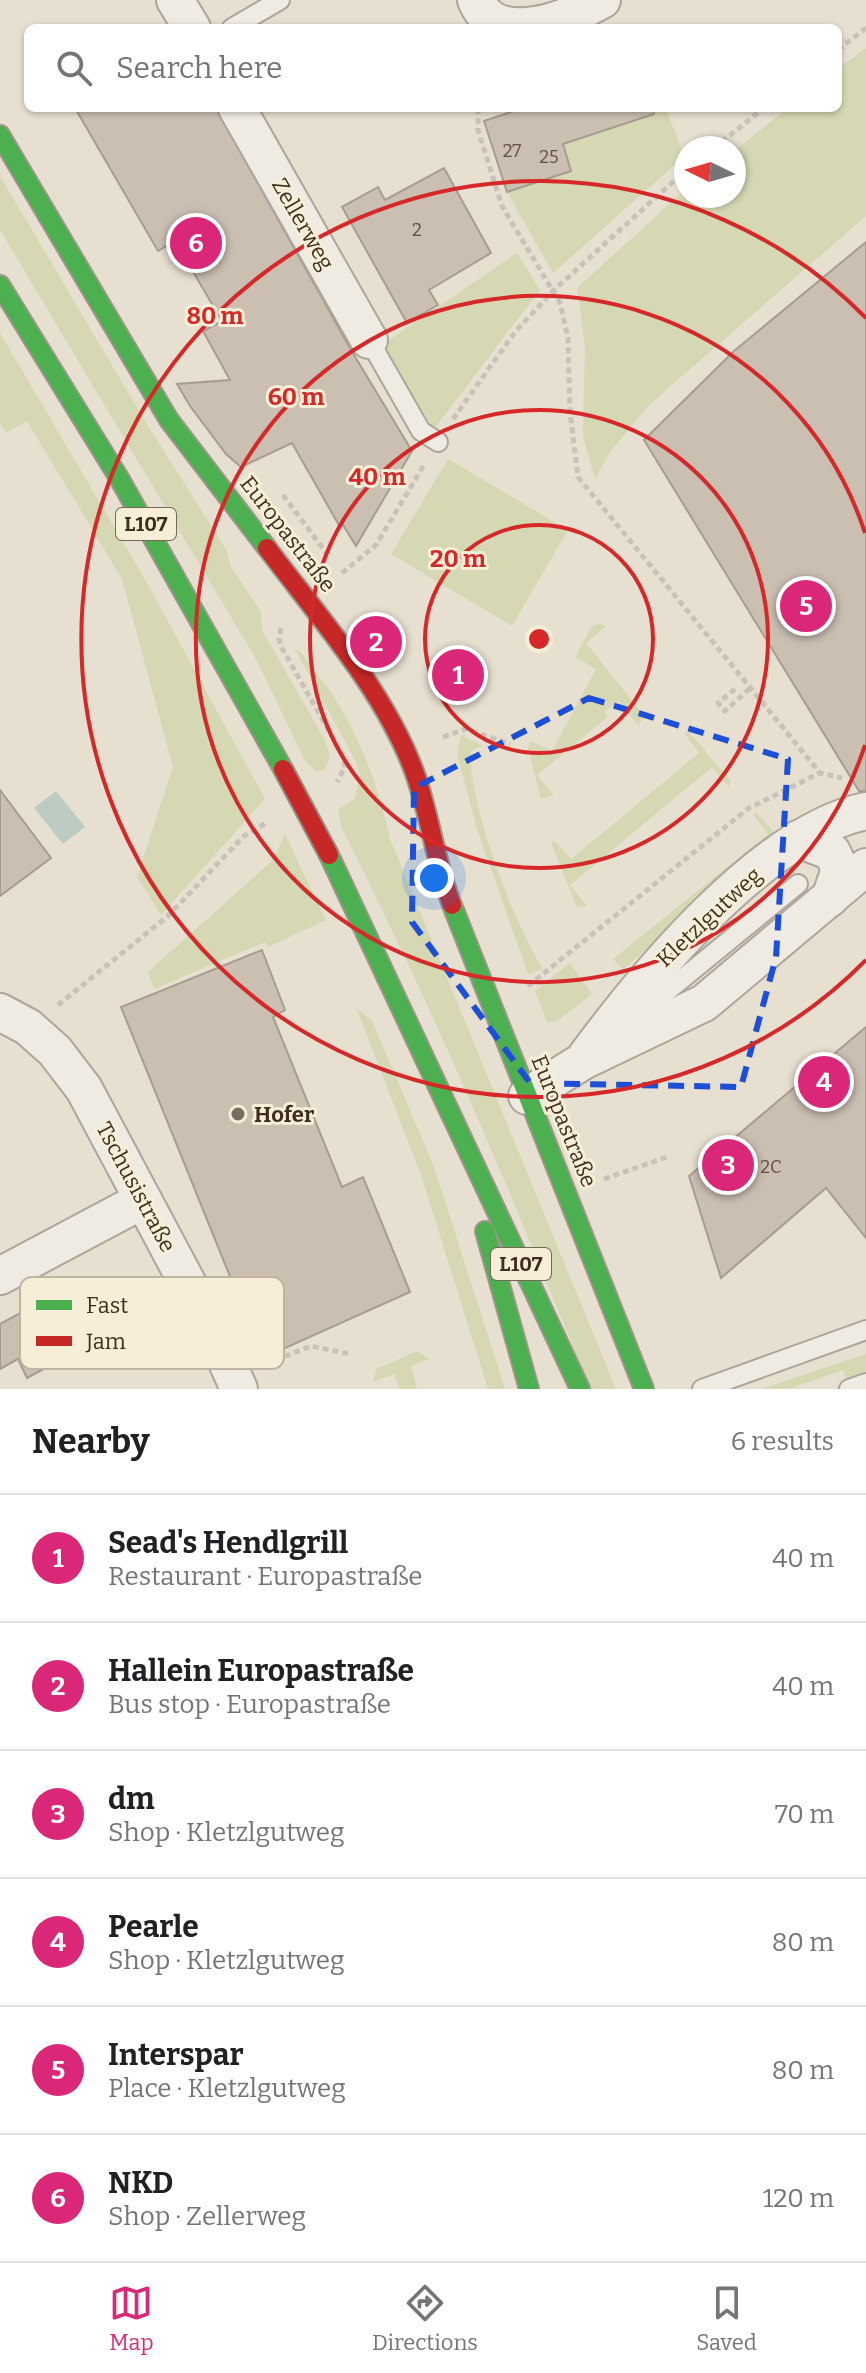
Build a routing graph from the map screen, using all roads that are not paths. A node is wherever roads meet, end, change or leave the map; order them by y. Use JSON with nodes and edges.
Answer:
{"nodes":[{"id":1,"x":175,"y":0,"type":"edge"},
{"id":2,"x":280,"y":0,"type":"edge"},
{"id":3,"x":476,"y":0,"type":"edge"},
{"id":4,"x":602,"y":0,"type":"edge"},
{"id":5,"x":190,"y":24,"type":"edge"},
{"id":6,"x":239,"y":24,"type":"edge"},
{"id":7,"x":507,"y":24,"type":"edge"},
{"id":8,"x":532,"y":24,"type":"edge"},
{"id":9,"x":239,"y":112,"type":"edge"},
{"id":10,"x":0,"y":135,"type":"edge"},
{"id":11,"x":0,"y":285,"type":"edge"},
{"id":12,"x":369,"y":340,"type":"joint"},
{"id":13,"x":438,"y":442,"type":"dead end"},
{"id":14,"x":858,"y":796,"type":"edge"},
{"id":15,"x":798,"y":839,"type":"junction"},
{"id":16,"x":866,"y":867,"type":"edge"},
{"id":17,"x":814,"y":891,"type":"junction"},
{"id":18,"x":0,"y":1012,"type":"edge"},
{"id":19,"x":583,"y":1061,"type":"junction"},
{"id":20,"x":527,"y":1096,"type":"junction"},
{"id":21,"x":461,"y":1140,"type":"junction"},
{"id":22,"x":143,"y":1200,"type":"junction"},
{"id":23,"x":0,"y":1276,"type":"edge"},
{"id":24,"x":184,"y":1277,"type":"edge"},
{"id":25,"x":866,"y":1330,"type":"edge"},
{"id":26,"x":230,"y":1369,"type":"edge"},
{"id":27,"x":866,"y":1383,"type":"edge"},
{"id":28,"x":729,"y":1384,"type":"edge"},
{"id":29,"x":239,"y":1389,"type":"edge"},
{"id":30,"x":529,"y":1389,"type":"edge"},
{"id":31,"x":580,"y":1389,"type":"edge"},
{"id":32,"x":644,"y":1389,"type":"edge"},
{"id":33,"x":702,"y":1389,"type":"edge"},
{"id":34,"x":849,"y":1389,"type":"edge"}],
"edges":[{"from":1,"to":5,"type":"street"},
{"from":2,"to":6,"type":"lane"},
{"from":3,"to":7,"type":"street"},
{"from":4,"to":8,"type":"street"},
{"from":9,"to":12,"type":"street","name":"Zellerweg"},
{"from":10,"to":20,"type":"main road","name":"Europastraße"},
{"from":11,"to":21,"type":"main road","number":"L107","bridge":true},
{"from":12,"to":13,"type":"lane"},
{"from":14,"to":15,"type":"street","name":"Kletzlgutweg"},
{"from":15,"to":17,"type":"street"},
{"from":15,"to":19,"type":"street","name":"Kletzlgutweg"},
{"from":16,"to":17,"type":"street","name":"Kletzlgutweg"},
{"from":17,"to":19,"type":"street","name":"Kletzlgutweg"},
{"from":18,"to":22,"type":"street","name":"Tschusistraße"},
{"from":19,"to":20,"type":"street","name":"Kletzlgutweg"},
{"from":20,"to":32,"type":"main road","name":"Europastraße"},
{"from":21,"to":30,"type":"main road","number":"L107"},
{"from":21,"to":31,"type":"main road","number":"L107"},
{"from":22,"to":23,"type":"street"},
{"from":22,"to":24,"type":"street","name":"Tschusistraße"},
{"from":25,"to":28,"type":"lane"},
{"from":26,"to":29,"type":"street","name":"Tschusistraße"},
{"from":27,"to":34,"type":"lane"},
{"from":28,"to":33,"type":"lane"}]}
